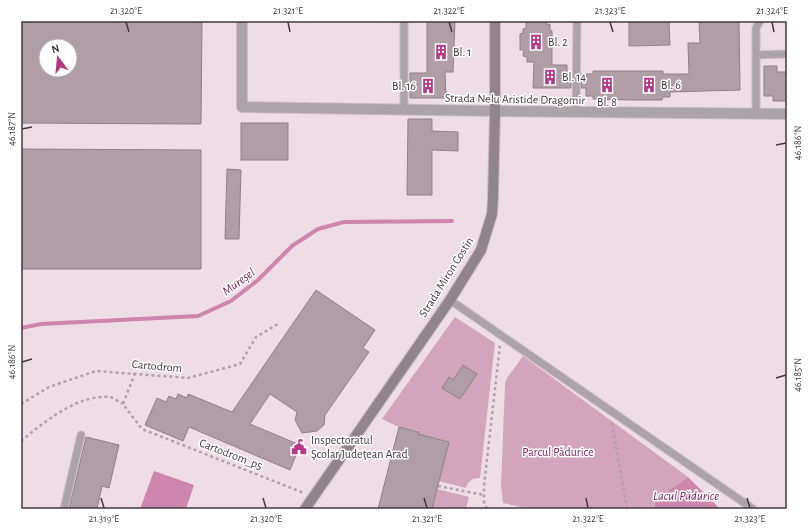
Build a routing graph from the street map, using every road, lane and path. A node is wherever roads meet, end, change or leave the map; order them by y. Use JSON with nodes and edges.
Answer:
{"nodes":[{"id":1,"x":242,"y":21,"type":"edge"},
{"id":2,"x":404,"y":21,"type":"edge"},
{"id":3,"x":495,"y":21,"type":"edge"},
{"id":4,"x":577,"y":21,"type":"edge"},
{"id":5,"x":760,"y":21,"type":"edge"},
{"id":6,"x":787,"y":54,"type":"edge"},
{"id":7,"x":757,"y":55,"type":"junction"},
{"id":8,"x":404,"y":110,"type":"junction"},
{"id":9,"x":495,"y":112,"type":"junction"},
{"id":10,"x":576,"y":113,"type":"junction"},
{"id":11,"x":756,"y":114,"type":"junction"},
{"id":12,"x":787,"y":114,"type":"edge"},
{"id":13,"x":450,"y":300,"type":"junction"},
{"id":14,"x":278,"y":324,"type":"dead end"},
{"id":15,"x":501,"y":334,"type":"junction"},
{"id":16,"x":135,"y":373,"type":"junction"},
{"id":17,"x":21,"y":404,"type":"edge"},
{"id":18,"x":123,"y":404,"type":"junction"},
{"id":19,"x":609,"y":409,"type":"junction"},
{"id":20,"x":81,"y":435,"type":"dead end"},
{"id":21,"x":21,"y":441,"type":"edge"},
{"id":22,"x":438,"y":486,"type":"dead end"},
{"id":23,"x":484,"y":495,"type":"junction"},
{"id":24,"x":314,"y":496,"type":"junction"},
{"id":25,"x":64,"y":509,"type":"edge"},
{"id":26,"x":305,"y":509,"type":"edge"},
{"id":27,"x":487,"y":509,"type":"edge"},
{"id":28,"x":627,"y":509,"type":"edge"},
{"id":29,"x":753,"y":509,"type":"edge"}],
"edges":[{"from":1,"to":8,"type":"street","name":"Strada Nelu Aristide Dragomir"},
{"from":2,"to":8,"type":"lane"},
{"from":3,"to":9,"type":"main road","name":"Strada Miron Costin"},
{"from":4,"to":10,"type":"lane"},
{"from":5,"to":7,"type":"lane"},
{"from":6,"to":7,"type":"lane"},
{"from":7,"to":11,"type":"lane"},
{"from":8,"to":9,"type":"street","name":"Strada Nelu Aristide Dragomir"},
{"from":9,"to":10,"type":"street","name":"Strada Nelu Aristide Dragomir"},
{"from":9,"to":13,"type":"main road","name":"Strada Miron Costin"},
{"from":10,"to":11,"type":"street","name":"Strada Nelu Aristide Dragomir"},
{"from":11,"to":12,"type":"street","name":"Strada Nelu Aristide Dragomir"},
{"from":13,"to":15,"type":"lane"},
{"from":13,"to":24,"type":"main road","name":"Strada Miron Costin"},
{"from":14,"to":16,"type":"path","name":"Cartodrom"},
{"from":15,"to":19,"type":"lane"},
{"from":15,"to":23,"type":"path"},
{"from":16,"to":17,"type":"path","name":"Cartodrom"},
{"from":16,"to":18,"type":"path"},
{"from":18,"to":21,"type":"path"},
{"from":18,"to":24,"type":"path","name":"Cartodrom_p5"},
{"from":19,"to":28,"type":"path"},
{"from":19,"to":29,"type":"lane"},
{"from":20,"to":25,"type":"lane"},
{"from":22,"to":23,"type":"path"},
{"from":23,"to":27,"type":"path"},
{"from":24,"to":26,"type":"main road","name":"Strada Miron Costin"}]}
